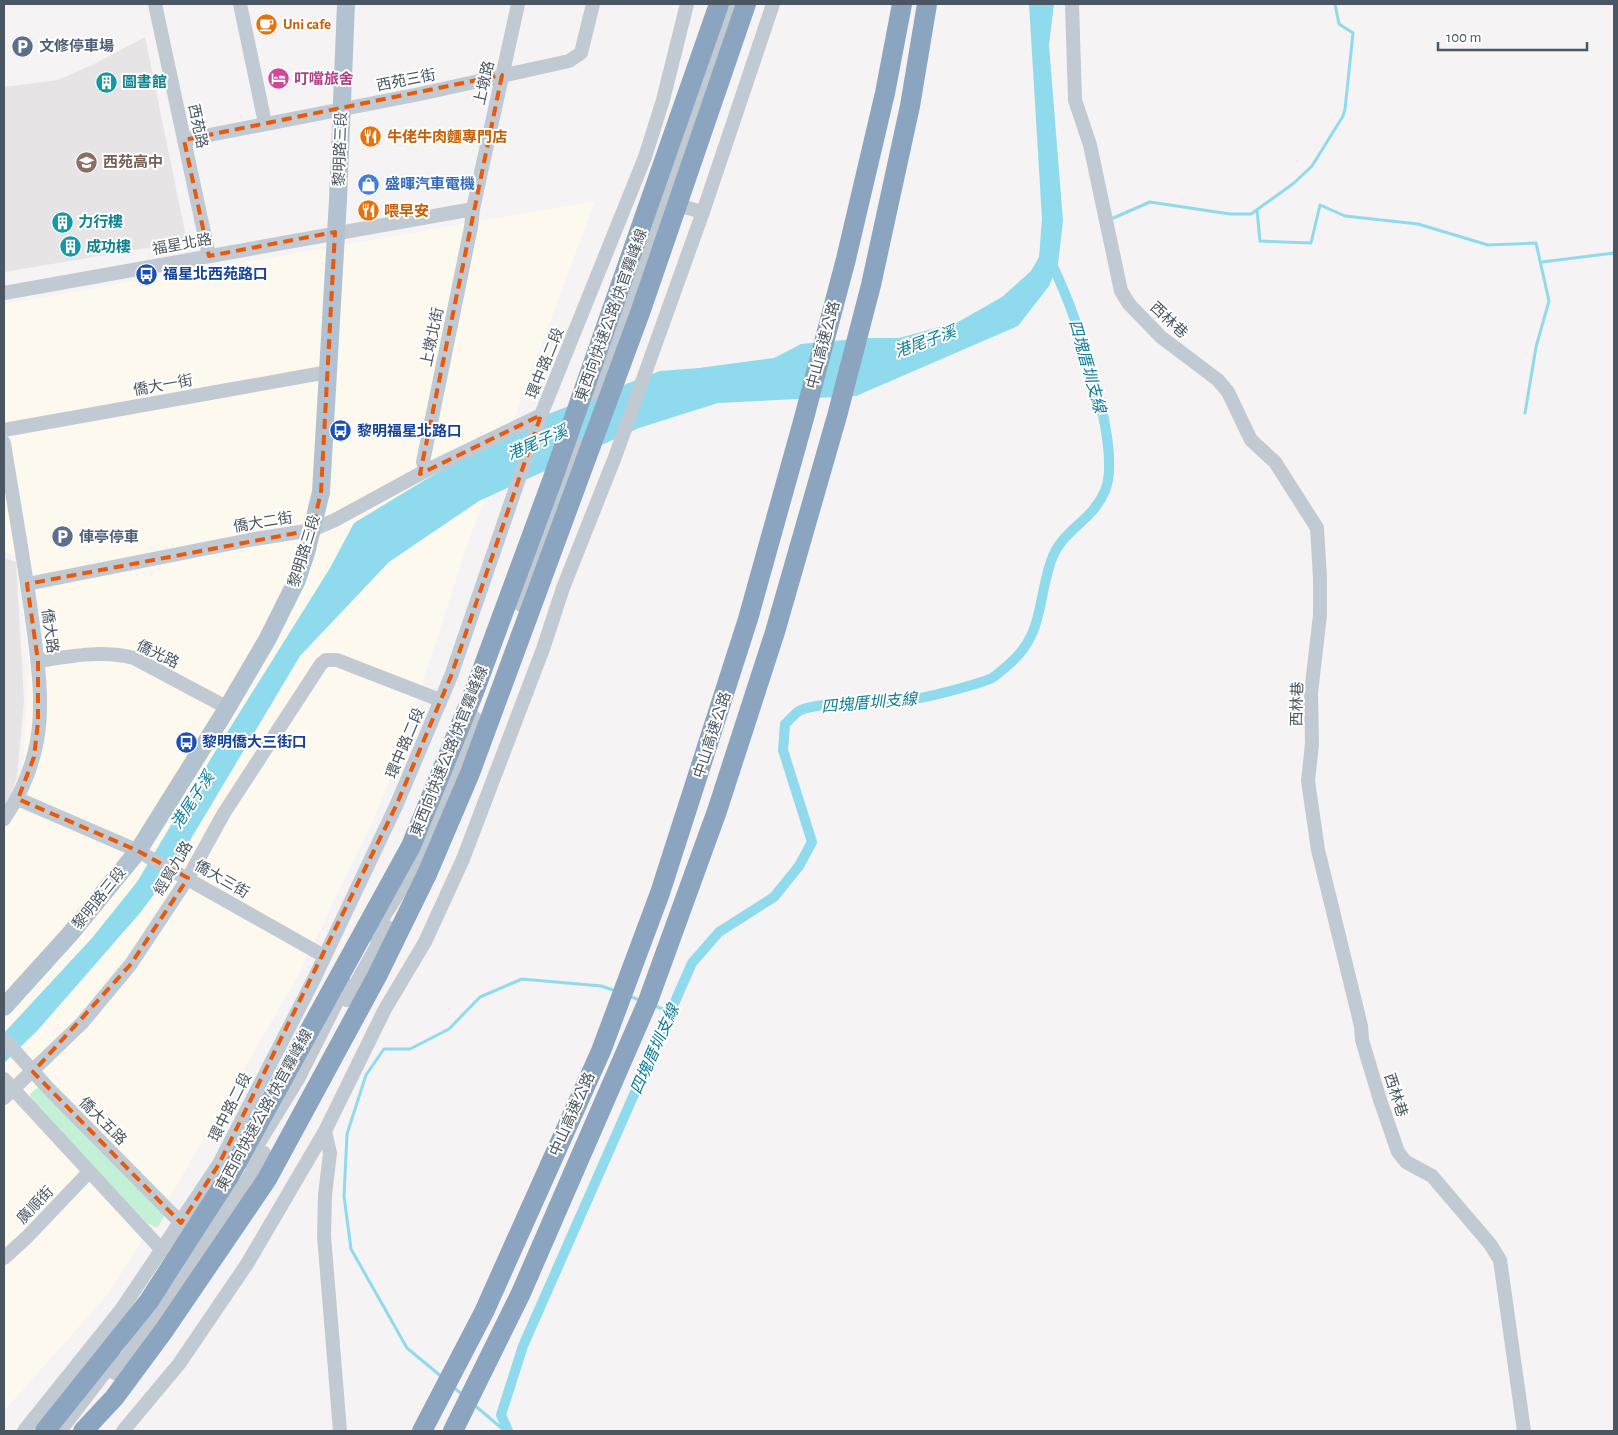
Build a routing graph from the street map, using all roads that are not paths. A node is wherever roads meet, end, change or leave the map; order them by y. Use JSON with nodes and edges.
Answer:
{"nodes":[{"id":1,"x":155,"y":4,"type":"edge"},
{"id":2,"x":240,"y":4,"type":"edge"},
{"id":3,"x":346,"y":4,"type":"edge"},
{"id":4,"x":518,"y":4,"type":"edge"},
{"id":5,"x":593,"y":4,"type":"edge"},
{"id":6,"x":687,"y":4,"type":"edge"},
{"id":7,"x":719,"y":4,"type":"edge"},
{"id":8,"x":728,"y":4,"type":"edge"},
{"id":9,"x":735,"y":4,"type":"edge"},
{"id":10,"x":746,"y":4,"type":"edge"},
{"id":11,"x":773,"y":4,"type":"edge"},
{"id":12,"x":902,"y":4,"type":"edge"},
{"id":13,"x":927,"y":4,"type":"edge"},
{"id":14,"x":1072,"y":4,"type":"edge"},
{"id":15,"x":502,"y":76,"type":"junction"},
{"id":16,"x":341,"y":109,"type":"junction"},
{"id":17,"x":265,"y":123,"type":"junction"},
{"id":18,"x":184,"y":140,"type":"junction"},
{"id":19,"x":633,"y":190,"type":"junction"},
{"id":20,"x":667,"y":202,"type":"junction"},
{"id":21,"x":472,"y":209,"type":"junction"},
{"id":22,"x":703,"y":212,"type":"junction"},
{"id":23,"x":336,"y":232,"type":"junction"},
{"id":24,"x":209,"y":256,"type":"junction"},
{"id":25,"x":4,"y":293,"type":"edge"},
{"id":26,"x":328,"y":372,"type":"junction"},
{"id":27,"x":596,"y":395,"type":"junction"},
{"id":28,"x":541,"y":415,"type":"junction"},
{"id":29,"x":4,"y":430,"type":"edge"},
{"id":30,"x":4,"y":442,"type":"edge"},
{"id":31,"x":427,"y":470,"type":"junction"},
{"id":32,"x":312,"y":530,"type":"junction"},
{"id":33,"x":27,"y":584,"type":"junction"},
{"id":34,"x":38,"y":661,"type":"junction"},
{"id":35,"x":440,"y":700,"type":"junction"},
{"id":36,"x":228,"y":708,"type":"junction"},
{"id":37,"x":18,"y":799,"type":"junction"},
{"id":38,"x":4,"y":819,"type":"edge"},
{"id":39,"x":138,"y":851,"type":"junction"},
{"id":40,"x":184,"y":876,"type":"junction"},
{"id":41,"x":324,"y":956,"type":"junction"},
{"id":42,"x":4,"y":1007,"type":"edge"},
{"id":43,"x":4,"y":1039,"type":"edge"},
{"id":44,"x":33,"y":1072,"type":"junction"},
{"id":45,"x":4,"y":1079,"type":"edge"},
{"id":46,"x":8,"y":1094,"type":"edge"},
{"id":47,"x":325,"y":1131,"type":"junction"},
{"id":48,"x":88,"y":1172,"type":"junction"},
{"id":49,"x":181,"y":1223,"type":"junction"},
{"id":50,"x":162,"y":1250,"type":"junction"},
{"id":51,"x":4,"y":1258,"type":"edge"},
{"id":52,"x":75,"y":1394,"type":"junction"},
{"id":53,"x":114,"y":1398,"type":"junction"},
{"id":54,"x":24,"y":1431,"type":"edge"},
{"id":55,"x":37,"y":1431,"type":"edge"},
{"id":56,"x":45,"y":1431,"type":"edge"},
{"id":57,"x":60,"y":1431,"type":"edge"},
{"id":58,"x":70,"y":1431,"type":"edge"},
{"id":59,"x":83,"y":1431,"type":"edge"},
{"id":60,"x":94,"y":1431,"type":"edge"},
{"id":61,"x":123,"y":1431,"type":"edge"},
{"id":62,"x":340,"y":1431,"type":"edge"},
{"id":63,"x":422,"y":1431,"type":"edge"},
{"id":64,"x":453,"y":1431,"type":"edge"},
{"id":65,"x":1524,"y":1431,"type":"edge"}],
"edges":[{"from":1,"to":18,"type":"street","name":"西苑路"},
{"from":2,"to":17,"type":"street"},
{"from":3,"to":16,"type":"main road","name":"黎明路三段"},
{"from":4,"to":15,"type":"street","name":"上墩路"},
{"from":5,"to":15,"type":"street","name":"西苑三街"},
{"from":6,"to":19,"type":"street","name":"環中路二段"},
{"from":7,"to":52,"type":"highway","name":"東西向快速公路 快官霧峰線"},
{"from":8,"to":20,"type":"street"},
{"from":9,"to":20,"type":"street"},
{"from":10,"to":53,"type":"highway","name":"東西向快速公路 快官霧峰線"},
{"from":11,"to":22,"type":"street"},
{"from":12,"to":63,"type":"highway","name":"中山高速公路"},
{"from":13,"to":64,"type":"highway","name":"中山高速公路"},
{"from":14,"to":65,"type":"street","name":"西林巷"},
{"from":15,"to":16,"type":"street","name":"西苑三街"},
{"from":15,"to":21,"type":"street","name":"上墩路"},
{"from":16,"to":17,"type":"street","name":"西苑三街"},
{"from":16,"to":23,"type":"main road","name":"黎明路三段"},
{"from":17,"to":18,"type":"street","name":"西苑三街"},
{"from":18,"to":24,"type":"street","name":"西苑路"},
{"from":19,"to":20,"type":"street"},
{"from":19,"to":28,"type":"street","name":"環中路二段"},
{"from":20,"to":22,"type":"street"},
{"from":20,"to":27,"type":"street"},
{"from":21,"to":23,"type":"street"},
{"from":21,"to":31,"type":"street","name":"上墩北街"},
{"from":22,"to":47,"type":"street"},
{"from":23,"to":24,"type":"street","name":"福星北路"},
{"from":23,"to":26,"type":"main road","name":"黎明路三段"},
{"from":24,"to":25,"type":"street","name":"福星北路"},
{"from":26,"to":29,"type":"street","name":"僑大一街"},
{"from":26,"to":32,"type":"main road","name":"黎明路三段"},
{"from":27,"to":57,"type":"street"},
{"from":27,"to":58,"type":"street"},
{"from":28,"to":31,"type":"street","name":"僑大二街"},
{"from":28,"to":35,"type":"street","name":"環中路二段"},
{"from":30,"to":33,"type":"street","name":"僑大路"},
{"from":31,"to":32,"type":"street","name":"僑大二街"},
{"from":32,"to":33,"type":"street","name":"僑大二街"},
{"from":32,"to":36,"type":"main road","name":"黎明路三段"},
{"from":33,"to":34,"type":"street","name":"僑大路"},
{"from":34,"to":36,"type":"street","name":"僑光路"},
{"from":34,"to":37,"type":"street","name":"僑大路"},
{"from":35,"to":40,"type":"street","name":"經貿九路"},
{"from":35,"to":41,"type":"street","name":"環中路二段"},
{"from":36,"to":39,"type":"main road","name":"黎明路三段"},
{"from":37,"to":38,"type":"street","name":"僑大路"},
{"from":37,"to":39,"type":"street","name":"僑大三街"},
{"from":39,"to":40,"type":"street","name":"僑大三街"},
{"from":39,"to":42,"type":"main road","name":"黎明路三段"},
{"from":40,"to":41,"type":"street","name":"僑大三街"},
{"from":40,"to":44,"type":"street","name":"經貿九路"},
{"from":41,"to":49,"type":"street","name":"環中路二段"},
{"from":43,"to":44,"type":"street","name":"僑大五路"},
{"from":44,"to":46,"type":"street","name":"經貿九路"},
{"from":44,"to":49,"type":"street","name":"僑大五路"},
{"from":45,"to":46,"type":"street"},
{"from":46,"to":48,"type":"street"},
{"from":47,"to":61,"type":"street"},
{"from":47,"to":62,"type":"street"},
{"from":48,"to":50,"type":"street"},
{"from":48,"to":51,"type":"street","name":"廣順街"},
{"from":49,"to":50,"type":"street","name":"環中路二段"},
{"from":50,"to":54,"type":"street","name":"環中路二段"},
{"from":52,"to":55,"type":"highway"},
{"from":52,"to":56,"type":"highway","name":"東西向快速公路 快官霧峰線"},
{"from":53,"to":59,"type":"highway","name":"東西向快速公路 快官霧峰線"},
{"from":53,"to":60,"type":"highway"}]}
